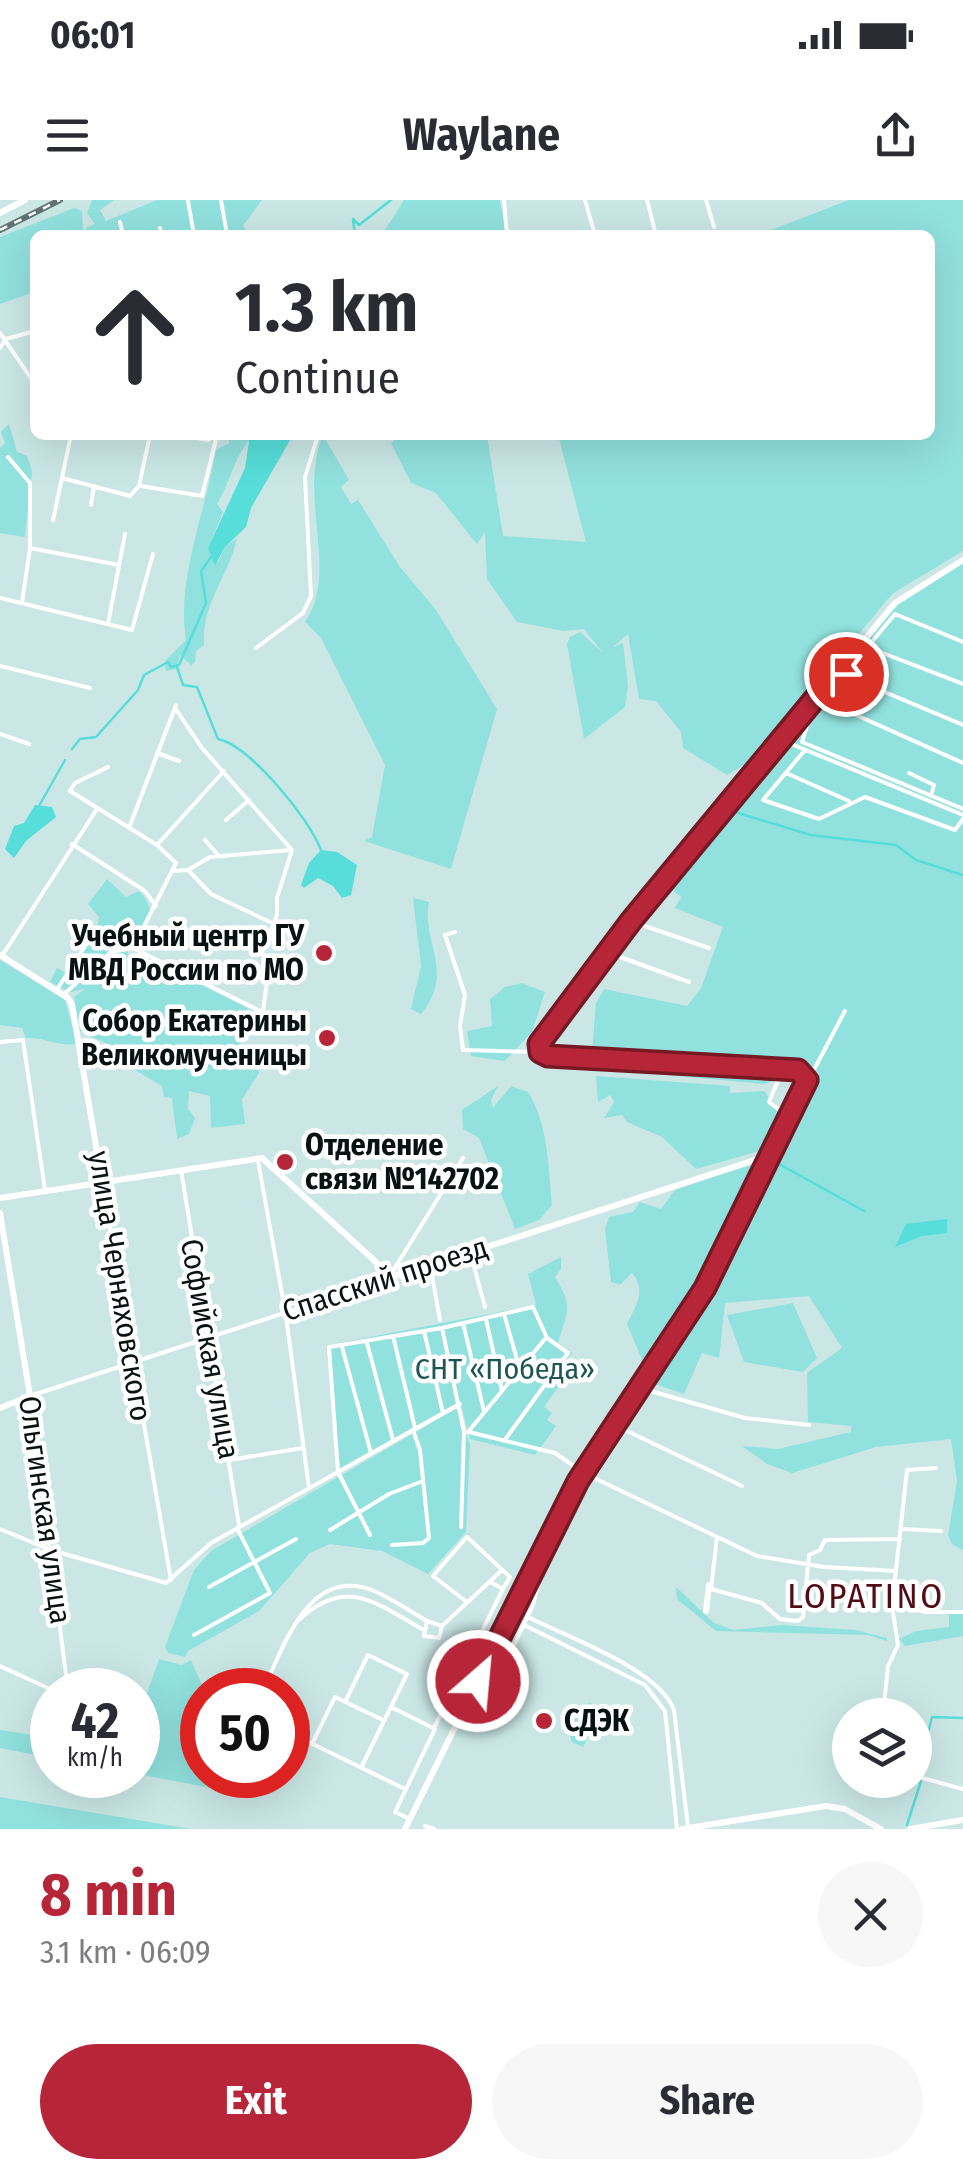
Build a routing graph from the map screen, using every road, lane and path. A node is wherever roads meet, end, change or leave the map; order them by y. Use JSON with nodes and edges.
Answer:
{"nodes":[{"id":1,"x":25,"y":200,"type":"edge"},
{"id":2,"x":221,"y":200,"type":"edge"},
{"id":3,"x":504,"y":200,"type":"edge"},
{"id":4,"x":585,"y":200,"type":"edge"},
{"id":5,"x":647,"y":200,"type":"edge"},
{"id":6,"x":706,"y":200,"type":"edge"},
{"id":7,"x":188,"y":202,"type":"edge"},
{"id":8,"x":0,"y":212,"type":"edge"},
{"id":9,"x":120,"y":222,"type":"dead end"},
{"id":10,"x":714,"y":228,"type":"dead end"},
{"id":11,"x":122,"y":230,"type":"edge"},
{"id":12,"x":193,"y":230,"type":"edge"},
{"id":13,"x":226,"y":230,"type":"edge"},
{"id":14,"x":507,"y":230,"type":"edge"},
{"id":15,"x":594,"y":230,"type":"edge"},
{"id":16,"x":655,"y":230,"type":"edge"},
{"id":17,"x":30,"y":332,"type":"edge"},
{"id":18,"x":0,"y":333,"type":"edge"},
{"id":19,"x":6,"y":338,"type":"junction"},
{"id":20,"x":0,"y":348,"type":"edge"},
{"id":21,"x":30,"y":376,"type":"edge"},
{"id":22,"x":70,"y":440,"type":"edge"},
{"id":23,"x":149,"y":440,"type":"edge"},
{"id":24,"x":215,"y":440,"type":"edge"},
{"id":25,"x":316,"y":440,"type":"edge"},
{"id":26,"x":8,"y":456,"type":"dead end"},
{"id":27,"x":62,"y":478,"type":"junction"},
{"id":28,"x":94,"y":486,"type":"junction"},
{"id":29,"x":139,"y":486,"type":"junction"},
{"id":30,"x":91,"y":505,"type":"dead end"},
{"id":31,"x":53,"y":520,"type":"dead end"},
{"id":32,"x":125,"y":534,"type":"dead end"},
{"id":33,"x":30,"y":548,"type":"junction"},
{"id":34,"x":154,"y":554,"type":"dead end"},
{"id":35,"x":963,"y":560,"type":"edge"},
{"id":36,"x":120,"y":565,"type":"junction"},
{"id":37,"x":0,"y":598,"type":"edge"},
{"id":38,"x":22,"y":603,"type":"junction"},
{"id":39,"x":891,"y":613,"type":"junction"},
{"id":40,"x":108,"y":624,"type":"junction"},
{"id":41,"x":963,"y":642,"type":"edge"},
{"id":42,"x":867,"y":646,"type":"junction"},
{"id":43,"x":256,"y":648,"type":"dead end"},
{"id":44,"x":0,"y":666,"type":"edge"},
{"id":45,"x":844,"y":674,"type":"junction"},
{"id":46,"x":963,"y":684,"type":"edge"},
{"id":47,"x":90,"y":688,"type":"dead end"},
{"id":48,"x":827,"y":702,"type":"junction"},
{"id":49,"x":963,"y":725,"type":"edge"},
{"id":50,"x":0,"y":734,"type":"edge"},
{"id":51,"x":780,"y":739,"type":"junction"},
{"id":52,"x":29,"y":744,"type":"dead end"},
{"id":53,"x":805,"y":750,"type":"junction"},
{"id":54,"x":157,"y":753,"type":"junction"},
{"id":55,"x":179,"y":761,"type":"dead end"},
{"id":56,"x":963,"y":763,"type":"edge"},
{"id":57,"x":108,"y":767,"type":"dead end"},
{"id":58,"x":224,"y":770,"type":"junction"},
{"id":59,"x":908,"y":773,"type":"dead end"},
{"id":60,"x":786,"y":774,"type":"junction"},
{"id":61,"x":931,"y":796,"type":"junction"},
{"id":62,"x":249,"y":800,"type":"junction"},
{"id":63,"x":850,"y":801,"type":"junction"},
{"id":64,"x":98,"y":808,"type":"junction"},
{"id":65,"x":963,"y":814,"type":"edge"},
{"id":66,"x":226,"y":820,"type":"dead end"},
{"id":67,"x":129,"y":828,"type":"junction"},
{"id":68,"x":204,"y":840,"type":"dead end"},
{"id":69,"x":72,"y":844,"type":"junction"},
{"id":70,"x":157,"y":845,"type":"junction"},
{"id":71,"x":292,"y":850,"type":"junction"},
{"id":72,"x":218,"y":855,"type":"junction"},
{"id":73,"x":188,"y":870,"type":"junction"},
{"id":74,"x":174,"y":872,"type":"junction"},
{"id":75,"x":156,"y":907,"type":"junction"},
{"id":76,"x":631,"y":921,"type":"junction"},
{"id":77,"x":271,"y":922,"type":"junction"},
{"id":78,"x":96,"y":928,"type":"dead end"},
{"id":79,"x":455,"y":932,"type":"dead end"},
{"id":80,"x":133,"y":948,"type":"junction"},
{"id":81,"x":709,"y":948,"type":"dead end"},
{"id":82,"x":608,"y":952,"type":"junction"},
{"id":83,"x":1,"y":956,"type":"edge"},
{"id":84,"x":690,"y":982,"type":"dead end"},
{"id":85,"x":60,"y":993,"type":"junction"},
{"id":86,"x":846,"y":1010,"type":"dead end"},
{"id":87,"x":263,"y":1011,"type":"junction"},
{"id":88,"x":298,"y":1025,"type":"dead end"},
{"id":89,"x":0,"y":1042,"type":"edge"},
{"id":90,"x":540,"y":1052,"type":"junction"},
{"id":91,"x":802,"y":1076,"type":"joint"},
{"id":92,"x":806,"y":1086,"type":"junction"},
{"id":93,"x":772,"y":1154,"type":"junction"},
{"id":94,"x":257,"y":1157,"type":"junction"},
{"id":95,"x":463,"y":1158,"type":"dead end"},
{"id":96,"x":181,"y":1170,"type":"junction"},
{"id":97,"x":102,"y":1181,"type":"junction"},
{"id":98,"x":45,"y":1190,"type":"junction"},
{"id":99,"x":0,"y":1198,"type":"edge"},
{"id":100,"x":0,"y":1213,"type":"edge"},
{"id":101,"x":470,"y":1252,"type":"junction"},
{"id":102,"x":430,"y":1266,"type":"junction"},
{"id":103,"x":393,"y":1274,"type":"junction"},
{"id":104,"x":485,"y":1307,"type":"dead end"},
{"id":105,"x":285,"y":1312,"type":"junction"},
{"id":106,"x":504,"y":1314,"type":"junction"},
{"id":107,"x":486,"y":1319,"type":"junction"},
{"id":108,"x":440,"y":1320,"type":"dead end"},
{"id":109,"x":462,"y":1322,"type":"junction"},
{"id":110,"x":443,"y":1326,"type":"junction"},
{"id":111,"x":424,"y":1331,"type":"junction"},
{"id":112,"x":392,"y":1336,"type":"junction"},
{"id":113,"x":207,"y":1338,"type":"junction"},
{"id":114,"x":546,"y":1338,"type":"junction"},
{"id":115,"x":366,"y":1343,"type":"junction"},
{"id":116,"x":342,"y":1347,"type":"junction"},
{"id":117,"x":132,"y":1362,"type":"junction"},
{"id":118,"x":520,"y":1370,"type":"junction"},
{"id":119,"x":644,"y":1387,"type":"junction"},
{"id":120,"x":502,"y":1391,"type":"junction"},
{"id":121,"x":30,"y":1396,"type":"junction"},
{"id":122,"x":460,"y":1404,"type":"junction"},
{"id":123,"x":0,"y":1408,"type":"edge"},
{"id":124,"x":484,"y":1411,"type":"junction"},
{"id":125,"x":443,"y":1413,"type":"junction"},
{"id":126,"x":808,"y":1426,"type":"dead end"},
{"id":127,"x":414,"y":1429,"type":"junction"},
{"id":128,"x":625,"y":1430,"type":"junction"},
{"id":129,"x":466,"y":1432,"type":"junction"},
{"id":130,"x":393,"y":1441,"type":"junction"},
{"id":131,"x":504,"y":1441,"type":"junction"},
{"id":132,"x":304,"y":1448,"type":"junction"},
{"id":133,"x":372,"y":1453,"type":"junction"},
{"id":134,"x":229,"y":1460,"type":"junction"},
{"id":135,"x":574,"y":1466,"type":"dead end"},
{"id":136,"x":936,"y":1468,"type":"dead end"},
{"id":137,"x":338,"y":1472,"type":"junction"},
{"id":138,"x":423,"y":1480,"type":"junction"},
{"id":139,"x":742,"y":1486,"type":"dead end"},
{"id":140,"x":309,"y":1490,"type":"junction"},
{"id":141,"x":360,"y":1512,"type":"junction"},
{"id":142,"x":461,"y":1527,"type":"dead end"},
{"id":143,"x":238,"y":1528,"type":"junction"},
{"id":144,"x":0,"y":1529,"type":"edge"},
{"id":145,"x":900,"y":1529,"type":"junction"},
{"id":146,"x":330,"y":1530,"type":"dead end"},
{"id":147,"x":941,"y":1530,"type":"dead end"},
{"id":148,"x":551,"y":1534,"type":"junction"},
{"id":149,"x":370,"y":1535,"type":"dead end"},
{"id":150,"x":717,"y":1537,"type":"junction"},
{"id":151,"x":900,"y":1539,"type":"junction"},
{"id":152,"x":296,"y":1540,"type":"dead end"},
{"id":153,"x":392,"y":1545,"type":"dead end"},
{"id":154,"x":51,"y":1550,"type":"junction"},
{"id":155,"x":254,"y":1562,"type":"junction"},
{"id":156,"x":808,"y":1564,"type":"junction"},
{"id":157,"x":501,"y":1571,"type":"junction"},
{"id":158,"x":896,"y":1571,"type":"junction"},
{"id":159,"x":171,"y":1580,"type":"junction"},
{"id":160,"x":490,"y":1582,"type":"junction"},
{"id":161,"x":710,"y":1584,"type":"junction"},
{"id":162,"x":209,"y":1587,"type":"dead end"},
{"id":163,"x":503,"y":1589,"type":"junction"},
{"id":164,"x":519,"y":1599,"type":"junction"},
{"id":165,"x":466,"y":1602,"type":"junction"},
{"id":166,"x":892,"y":1604,"type":"junction"},
{"id":167,"x":533,"y":1605,"type":"junction"},
{"id":168,"x":706,"y":1611,"type":"dead end"},
{"id":169,"x":963,"y":1612,"type":"edge"},
{"id":170,"x":528,"y":1617,"type":"junction"},
{"id":171,"x":428,"y":1621,"type":"junction"},
{"id":172,"x":296,"y":1624,"type":"junction"},
{"id":173,"x":524,"y":1625,"type":"junction"},
{"id":174,"x":442,"y":1626,"type":"junction"},
{"id":175,"x":550,"y":1628,"type":"junction"},
{"id":176,"x":422,"y":1629,"type":"junction"},
{"id":177,"x":194,"y":1635,"type":"dead end"},
{"id":178,"x":546,"y":1636,"type":"junction"},
{"id":179,"x":499,"y":1638,"type":"junction"},
{"id":180,"x":0,"y":1666,"type":"edge"},
{"id":181,"x":65,"y":1668,"type":"edge"},
{"id":182,"x":274,"y":1668,"type":"edge"},
{"id":183,"x":630,"y":1668,"type":"junction"},
{"id":184,"x":626,"y":1675,"type":"junction"},
{"id":185,"x":30,"y":1680,"type":"edge"},
{"id":186,"x":885,"y":1698,"type":"edge"},
{"id":187,"x":345,"y":1702,"type":"junction"},
{"id":188,"x":391,"y":1707,"type":"junction"},
{"id":189,"x":384,"y":1721,"type":"junction"},
{"id":190,"x":434,"y":1728,"type":"junction"},
{"id":191,"x":312,"y":1744,"type":"joint"},
{"id":192,"x":678,"y":1749,"type":"junction"},
{"id":193,"x":670,"y":1750,"type":"junction"},
{"id":194,"x":361,"y":1768,"type":"junction"},
{"id":195,"x":932,"y":1781,"type":"edge"},
{"id":196,"x":405,"y":1789,"type":"junction"},
{"id":197,"x":963,"y":1789,"type":"edge"},
{"id":198,"x":858,"y":1818,"type":"junction"},
{"id":199,"x":410,"y":1819,"type":"junction"},
{"id":200,"x":963,"y":1820,"type":"edge"},
{"id":201,"x":425,"y":1826,"type":"dead end"},
{"id":202,"x":682,"y":1826,"type":"edge"},
{"id":203,"x":705,"y":1827,"type":"edge"},
{"id":204,"x":405,"y":1829,"type":"edge"},
{"id":205,"x":434,"y":1829,"type":"edge"},
{"id":206,"x":864,"y":1829,"type":"edge"},
{"id":207,"x":882,"y":1829,"type":"edge"},
{"id":208,"x":910,"y":1829,"type":"edge"}],
"edges":[{"from":1,"to":8,"type":"main road"},
{"from":2,"to":13,"type":"street"},
{"from":3,"to":14,"type":"street"},
{"from":4,"to":15,"type":"street"},
{"from":5,"to":16,"type":"street"},
{"from":6,"to":10,"type":"street"},
{"from":7,"to":12,"type":"street"},
{"from":9,"to":11,"type":"street"},
{"from":17,"to":19,"type":"street"},
{"from":18,"to":19,"type":"street"},
{"from":19,"to":20,"type":"street"},
{"from":19,"to":21,"type":"street"},
{"from":22,"to":27,"type":"street"},
{"from":23,"to":29,"type":"street"},
{"from":24,"to":29,"type":"street"},
{"from":25,"to":43,"type":"street"},
{"from":26,"to":33,"type":"street"},
{"from":27,"to":28,"type":"street"},
{"from":27,"to":31,"type":"street"},
{"from":28,"to":29,"type":"street"},
{"from":28,"to":30,"type":"street"},
{"from":32,"to":36,"type":"street"},
{"from":33,"to":36,"type":"street"},
{"from":33,"to":38,"type":"street"},
{"from":34,"to":40,"type":"street"},
{"from":35,"to":39,"type":"main road"},
{"from":36,"to":40,"type":"street"},
{"from":37,"to":38,"type":"street"},
{"from":38,"to":40,"type":"street"},
{"from":39,"to":41,"type":"street"},
{"from":39,"to":42,"type":"street"},
{"from":39,"to":45,"type":"main road"},
{"from":42,"to":45,"type":"street"},
{"from":42,"to":46,"type":"street"},
{"from":44,"to":47,"type":"street"},
{"from":45,"to":48,"type":"street"},
{"from":45,"to":49,"type":"street"},
{"from":45,"to":51,"type":"main road"},
{"from":48,"to":56,"type":"street"},
{"from":48,"to":61,"type":"street"},
{"from":50,"to":52,"type":"street"},
{"from":51,"to":53,"type":"street"},
{"from":51,"to":76,"type":"main road"},
{"from":53,"to":60,"type":"street"},
{"from":53,"to":65,"type":"street"},
{"from":54,"to":55,"type":"street"},
{"from":54,"to":58,"type":"street"},
{"from":54,"to":67,"type":"street"},
{"from":57,"to":64,"type":"street"},
{"from":58,"to":62,"type":"street"},
{"from":58,"to":70,"type":"street"},
{"from":59,"to":61,"type":"street"},
{"from":60,"to":63,"type":"street"},
{"from":60,"to":63,"type":"street"},
{"from":61,"to":65,"type":"street"},
{"from":62,"to":66,"type":"street"},
{"from":62,"to":71,"type":"street"},
{"from":63,"to":65,"type":"street"},
{"from":64,"to":67,"type":"street"},
{"from":64,"to":69,"type":"street"},
{"from":67,"to":70,"type":"street"},
{"from":68,"to":72,"type":"street"},
{"from":69,"to":75,"type":"street"},
{"from":69,"to":83,"type":"street"},
{"from":70,"to":74,"type":"street"},
{"from":71,"to":72,"type":"street"},
{"from":71,"to":77,"type":"street"},
{"from":72,"to":73,"type":"street"},
{"from":73,"to":74,"type":"street"},
{"from":73,"to":77,"type":"street"},
{"from":74,"to":75,"type":"street"},
{"from":75,"to":80,"type":"street"},
{"from":76,"to":81,"type":"street"},
{"from":76,"to":82,"type":"main road"},
{"from":77,"to":87,"type":"street"},
{"from":78,"to":85,"type":"street"},
{"from":79,"to":90,"type":"street"},
{"from":80,"to":85,"type":"street"},
{"from":80,"to":87,"type":"street"},
{"from":82,"to":84,"type":"street"},
{"from":82,"to":90,"type":"main road"},
{"from":83,"to":85,"type":"main road"},
{"from":85,"to":97,"type":"main road","name":"улица Черняховского"},
{"from":86,"to":92,"type":"street"},
{"from":87,"to":88,"type":"street"},
{"from":89,"to":98,"type":"street"},
{"from":90,"to":92,"type":"main road"},
{"from":91,"to":91,"type":"street"},
{"from":92,"to":93,"type":"main road"},
{"from":93,"to":101,"type":"main road","name":"Спасский проезд"},
{"from":93,"to":119,"type":"main road"},
{"from":94,"to":96,"type":"main road"},
{"from":94,"to":103,"type":"main road"},
{"from":94,"to":105,"type":"street"},
{"from":95,"to":103,"type":"street"},
{"from":96,"to":97,"type":"main road"},
{"from":96,"to":113,"type":"street","name":"Софийская улица"},
{"from":97,"to":98,"type":"main road"},
{"from":97,"to":117,"type":"street","name":"улица Черняховского"},
{"from":98,"to":99,"type":"main road"},
{"from":100,"to":121,"type":"main road","name":"Ольгинская улица"},
{"from":101,"to":102,"type":"main road","name":"Спасский проезд"},
{"from":101,"to":104,"type":"street"},
{"from":102,"to":103,"type":"main road","name":"Спасский проезд"},
{"from":102,"to":108,"type":"street"},
{"from":103,"to":105,"type":"street","name":"Спасский проезд"},
{"from":105,"to":113,"type":"street","name":"Спасский проезд"},
{"from":105,"to":132,"type":"street"},
{"from":106,"to":107,"type":"street"},
{"from":106,"to":114,"type":"street"},
{"from":106,"to":118,"type":"street"},
{"from":107,"to":109,"type":"street"},
{"from":107,"to":120,"type":"street"},
{"from":109,"to":110,"type":"street"},
{"from":109,"to":124,"type":"street"},
{"from":110,"to":111,"type":"street"},
{"from":110,"to":122,"type":"street"},
{"from":111,"to":112,"type":"street"},
{"from":111,"to":125,"type":"street"},
{"from":112,"to":115,"type":"street"},
{"from":112,"to":127,"type":"street"},
{"from":113,"to":117,"type":"street","name":"Спасский проезд"},
{"from":113,"to":134,"type":"street","name":"Софийская улица"},
{"from":114,"to":118,"type":"street"},
{"from":114,"to":131,"type":"street"},
{"from":115,"to":116,"type":"street"},
{"from":115,"to":130,"type":"street"},
{"from":116,"to":133,"type":"street"},
{"from":116,"to":137,"type":"street"},
{"from":117,"to":121,"type":"street","name":"Спасский проезд"},
{"from":117,"to":159,"type":"street","name":"улица Черняховского"},
{"from":118,"to":120,"type":"street"},
{"from":119,"to":126,"type":"street"},
{"from":119,"to":128,"type":"street"},
{"from":119,"to":148,"type":"main road"},
{"from":120,"to":124,"type":"street"},
{"from":121,"to":123,"type":"main road","name":"Спасский проезд"},
{"from":121,"to":154,"type":"street","name":"Ольгинская улица"},
{"from":122,"to":125,"type":"street"},
{"from":122,"to":129,"type":"street"},
{"from":124,"to":129,"type":"street"},
{"from":125,"to":127,"type":"street"},
{"from":127,"to":130,"type":"street"},
{"from":127,"to":138,"type":"street"},
{"from":128,"to":139,"type":"street"},
{"from":128,"to":150,"type":"street"},
{"from":129,"to":131,"type":"street"},
{"from":129,"to":142,"type":"street"},
{"from":130,"to":133,"type":"street"},
{"from":131,"to":135,"type":"street"},
{"from":132,"to":134,"type":"street"},
{"from":132,"to":140,"type":"street"},
{"from":133,"to":137,"type":"street"},
{"from":134,"to":143,"type":"street","name":"Софийская улица"},
{"from":136,"to":145,"type":"street"},
{"from":137,"to":140,"type":"street"},
{"from":137,"to":141,"type":"street"},
{"from":138,"to":141,"type":"street"},
{"from":138,"to":153,"type":"street"},
{"from":140,"to":143,"type":"street"},
{"from":141,"to":146,"type":"street"},
{"from":141,"to":149,"type":"street"},
{"from":143,"to":155,"type":"street","name":"Софийская улица"},
{"from":143,"to":159,"type":"street"},
{"from":144,"to":154,"type":"street"},
{"from":145,"to":147,"type":"street"},
{"from":145,"to":151,"type":"street"},
{"from":148,"to":164,"type":"main road"},
{"from":148,"to":167,"type":"street"},
{"from":150,"to":156,"type":"street"},
{"from":150,"to":161,"type":"street"},
{"from":151,"to":156,"type":"street"},
{"from":151,"to":158,"type":"street"},
{"from":152,"to":155,"type":"street"},
{"from":154,"to":159,"type":"street"},
{"from":154,"to":181,"type":"street","name":"Ольгинская улица"},
{"from":155,"to":162,"type":"street"},
{"from":155,"to":177,"type":"street"},
{"from":156,"to":158,"type":"street"},
{"from":156,"to":161,"type":"street"},
{"from":157,"to":160,"type":"street"},
{"from":157,"to":163,"type":"street"},
{"from":157,"to":165,"type":"street"},
{"from":158,"to":166,"type":"street"},
{"from":160,"to":163,"type":"street"},
{"from":160,"to":165,"type":"street"},
{"from":161,"to":168,"type":"main road"},
{"from":163,"to":190,"type":"street"},
{"from":164,"to":167,"type":"street"},
{"from":164,"to":179,"type":"main road"},
{"from":165,"to":174,"type":"street"},
{"from":166,"to":169,"type":"street"},
{"from":166,"to":186,"type":"street"},
{"from":167,"to":170,"type":"street"},
{"from":170,"to":173,"type":"street"},
{"from":170,"to":175,"type":"street"},
{"from":171,"to":172,"type":"street"},
{"from":171,"to":174,"type":"street"},
{"from":171,"to":176,"type":"street"},
{"from":172,"to":176,"type":"street"},
{"from":172,"to":182,"type":"street"},
{"from":173,"to":178,"type":"street"},
{"from":173,"to":179,"type":"street"},
{"from":174,"to":176,"type":"street"},
{"from":175,"to":178,"type":"street"},
{"from":175,"to":183,"type":"street"},
{"from":178,"to":184,"type":"street"},
{"from":179,"to":199,"type":"main road"},
{"from":180,"to":185,"type":"street"},
{"from":183,"to":184,"type":"street"},
{"from":183,"to":192,"type":"street"},
{"from":184,"to":193,"type":"street"},
{"from":187,"to":188,"type":"street"},
{"from":187,"to":189,"type":"street"},
{"from":187,"to":191,"type":"street"},
{"from":188,"to":189,"type":"street"},
{"from":188,"to":190,"type":"street"},
{"from":189,"to":194,"type":"street"},
{"from":190,"to":196,"type":"street"},
{"from":191,"to":194,"type":"street"},
{"from":192,"to":193,"type":"street"},
{"from":192,"to":202,"type":"street"},
{"from":193,"to":202,"type":"street"},
{"from":194,"to":196,"type":"street"},
{"from":195,"to":197,"type":"street"},
{"from":196,"to":199,"type":"street"},
{"from":198,"to":203,"type":"main road"},
{"from":198,"to":206,"type":"main road"},
{"from":198,"to":207,"type":"main road"},
{"from":199,"to":204,"type":"main road"},
{"from":200,"to":208,"type":"main road"},
{"from":201,"to":205,"type":"street"},
{"from":202,"to":203,"type":"main road"}]}
